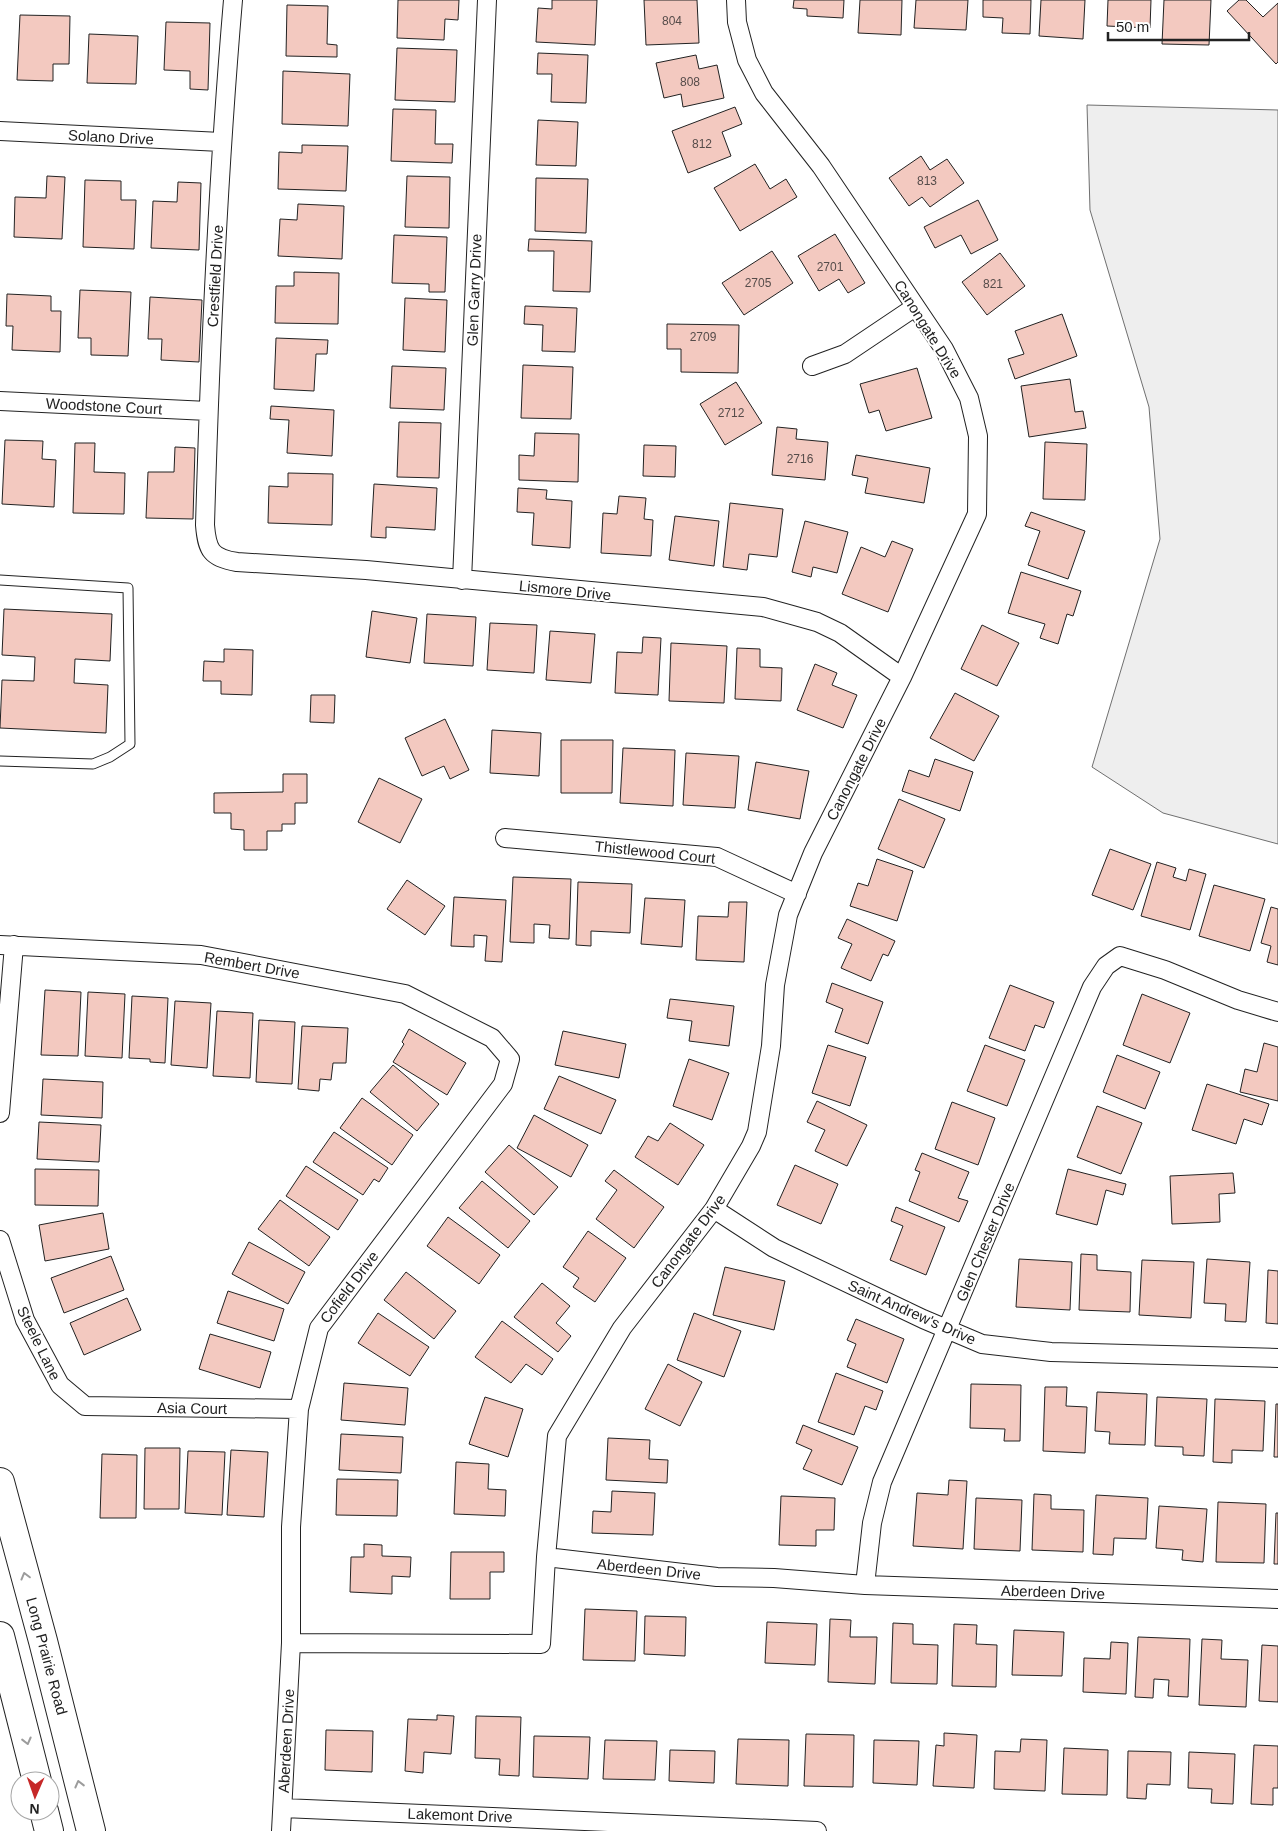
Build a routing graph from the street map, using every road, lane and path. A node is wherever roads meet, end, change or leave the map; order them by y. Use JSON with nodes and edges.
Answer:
{"nodes":[{"id":1,"x":232,"y":0,"type":"edge"},
{"id":2,"x":486,"y":0,"type":"edge"},
{"id":3,"x":736,"y":0,"type":"edge"},
{"id":4,"x":0,"y":131,"type":"edge"},
{"id":5,"x":221,"y":142,"type":"junction"},
{"id":6,"x":915,"y":307,"type":"junction"},
{"id":7,"x":812,"y":366,"type":"dead end"},
{"id":8,"x":0,"y":401,"type":"edge"},
{"id":9,"x":208,"y":411,"type":"junction"},
{"id":10,"x":211,"y":552,"type":"joint"},
{"id":11,"x":0,"y":580,"type":"edge"},
{"id":12,"x":462,"y":580,"type":"junction"},
{"id":13,"x":902,"y":678,"type":"junction"},
{"id":14,"x":0,"y":761,"type":"edge"},
{"id":15,"x":505,"y":838,"type":"dead end"},
{"id":16,"x":797,"y":894,"type":"junction"},
{"id":17,"x":7,"y":945,"type":"edge"},
{"id":18,"x":1278,"y":1012,"type":"edge"},
{"id":19,"x":492,"y":1038,"type":"joint"},
{"id":20,"x":0,"y":1113,"type":"edge"},
{"id":21,"x":714,"y":1210,"type":"junction"},
{"id":22,"x":0,"y":1240,"type":"edge"},
{"id":23,"x":948,"y":1330,"type":"junction"},
{"id":24,"x":1278,"y":1358,"type":"edge"},
{"id":25,"x":85,"y":1406,"type":"joint"},
{"id":26,"x":299,"y":1409,"type":"junction"},
{"id":27,"x":0,"y":1482,"type":"edge"},
{"id":28,"x":546,"y":1557,"type":"junction"},
{"id":29,"x":865,"y":1585,"type":"junction"},
{"id":30,"x":1278,"y":1599,"type":"edge"},
{"id":31,"x":0,"y":1636,"type":"edge"},
{"id":32,"x":291,"y":1643,"type":"junction"},
{"id":33,"x":34,"y":1771,"type":"edge"},
{"id":34,"x":283,"y":1808,"type":"junction"},
{"id":35,"x":619,"y":1826,"type":"edge"},
{"id":36,"x":91,"y":1831,"type":"edge"},
{"id":37,"x":281,"y":1831,"type":"edge"},
{"id":38,"x":816,"y":1831,"type":"edge"}],
"edges":[{"from":1,"to":5,"type":"street","name":"Crestfield Drive"},
{"from":2,"to":12,"type":"street","name":"Glen Garry Drive"},
{"from":3,"to":6,"type":"street","name":"Canongate Drive"},
{"from":4,"to":5,"type":"street","name":"Solano Drive"},
{"from":5,"to":9,"type":"street","name":"Crestfield Drive"},
{"from":6,"to":7,"type":"street"},
{"from":6,"to":13,"type":"street","name":"Canongate Drive"},
{"from":8,"to":9,"type":"street","name":"Woodstone Court"},
{"from":9,"to":10,"type":"street","name":"Crestfield Drive"},
{"from":10,"to":12,"type":"street","name":"Lismore Drive"},
{"from":11,"to":14,"type":"lane"},
{"from":12,"to":13,"type":"street","name":"Lismore Drive"},
{"from":13,"to":16,"type":"street","name":"Canongate Drive"},
{"from":15,"to":16,"type":"street","name":"Thistlewood Court"},
{"from":16,"to":21,"type":"street","name":"Canongate Drive"},
{"from":17,"to":19,"type":"street","name":"Rembert Drive"},
{"from":17,"to":20,"type":"street"},
{"from":18,"to":23,"type":"street","name":"Glen Chester Drive"},
{"from":19,"to":26,"type":"street","name":"Cofield Drive"},
{"from":21,"to":23,"type":"street","name":"Saint Andrew's Drive"},
{"from":21,"to":28,"type":"street","name":"Canongate Drive"},
{"from":22,"to":25,"type":"street","name":"Steele Lane"},
{"from":23,"to":24,"type":"street","name":"Saint Andrew's Drive"},
{"from":23,"to":29,"type":"street","name":"Glen Chester Drive"},
{"from":25,"to":26,"type":"street","name":"Asia Court"},
{"from":26,"to":32,"type":"street","name":"Cofield Drive"},
{"from":36,"to":27,"type":"main road","name":"Long Prairie Road","one_way":true},
{"from":28,"to":29,"type":"street","name":"Aberdeen Drive"},
{"from":28,"to":32,"type":"street"},
{"from":29,"to":30,"type":"street","name":"Aberdeen Drive"},
{"from":31,"to":33,"type":"main road","one_way":true},
{"from":32,"to":34,"type":"street","name":"Aberdeen Drive"},
{"from":34,"to":35,"type":"street","name":"Lakemont Drive"},
{"from":34,"to":37,"type":"street","name":"Aberdeen Drive"},
{"from":35,"to":38,"type":"street","name":"Lakemont Drive"}]}
